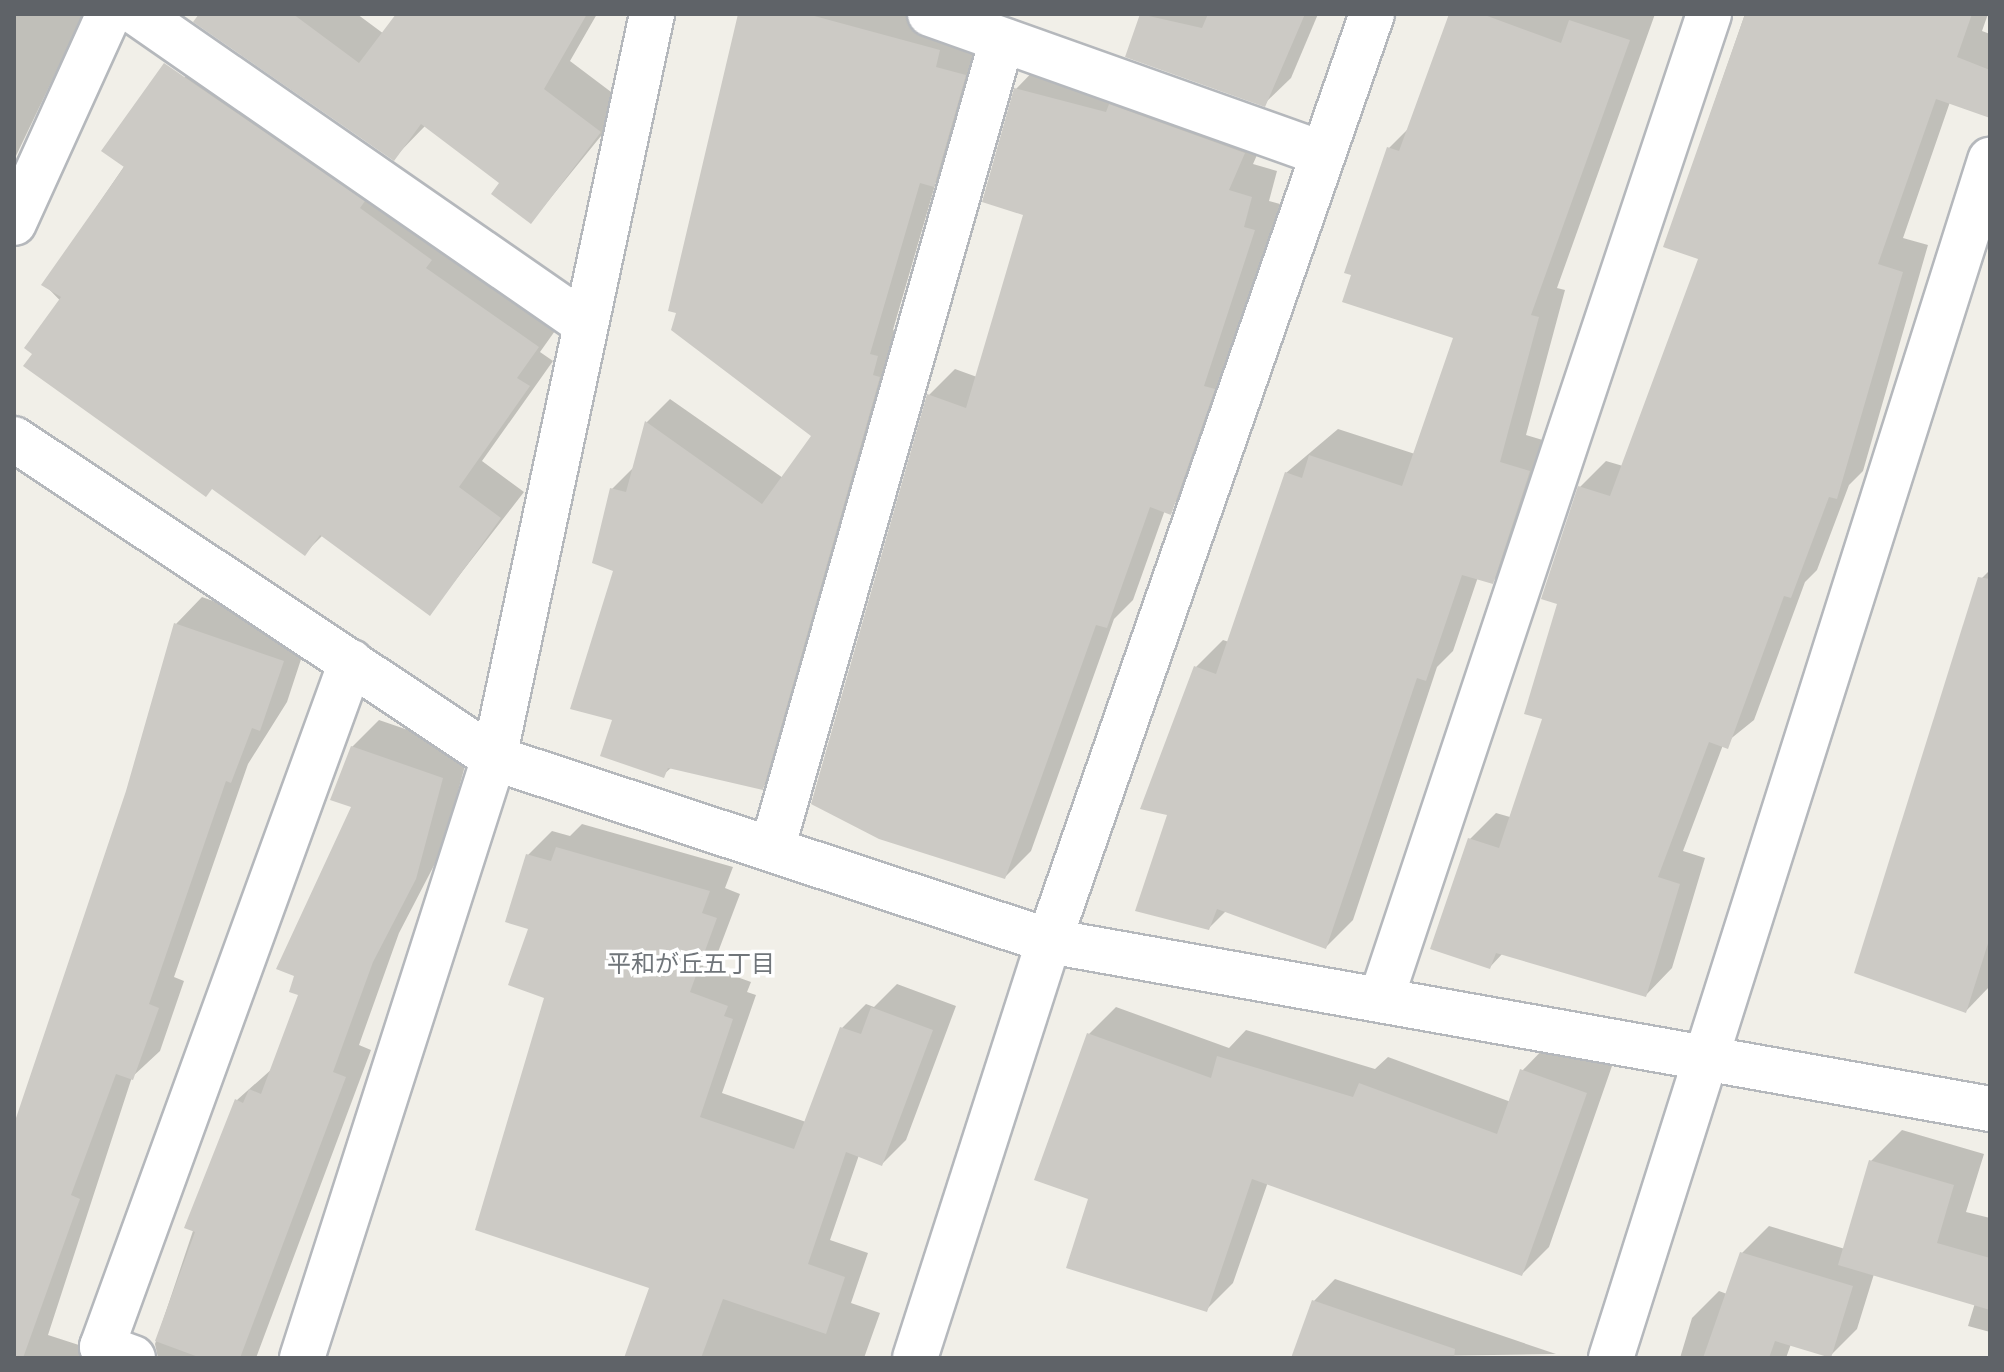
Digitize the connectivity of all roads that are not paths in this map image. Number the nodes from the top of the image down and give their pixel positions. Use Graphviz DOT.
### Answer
graph roads {
  1 [pos="109,14"];
  2 [pos="138,14"];
  3 [pos="652,14"];
  4 [pos="930,14"];
  5 [pos="1372,14"];
  6 [pos="1709,14"];
  7 [pos="1002,40"];
  8 [pos="1323,154"];
  9 [pos="1990,160"];
  10 [pos="14,223"];
  11 [pos="581,321"];
  12 [pos="14,439"];
  13 [pos="351,662"];
  14 [pos="494,758"];
  15 [pos="772,849"];
  16 [pos="1049,941"];
  17 [pos="1381,999"];
  18 [pos="1711,1056"];
  19 [pos="1990,1109"];
  20 [pos="133,1358"];
  21 [pos="302,1358"];
  22 [pos="915,1358"];
  23 [pos="1611,1358"];
  1 -- 10 [label="street"];
  2 -- 11 [label="street"];
  3 -- 11 [label="street"];
  4 -- 7 [label="street"];
  5 -- 8 [label="street"];
  6 -- 17 [label="street"];
  7 -- 8 [label="street"];
  7 -- 15 [label="street"];
  8 -- 16 [label="street"];
  9 -- 18 [label="street"];
  11 -- 14 [label="street"];
  12 -- 13 [label="street"];
  13 -- 14 [label="street"];
  13 -- 20 [label="street"];
  14 -- 15 [label="street"];
  14 -- 21 [label="street"];
  15 -- 16 [label="street"];
  16 -- 17 [label="street"];
  16 -- 22 [label="street"];
  17 -- 18 [label="street"];
  18 -- 19 [label="street"];
  18 -- 23 [label="street"];
}
